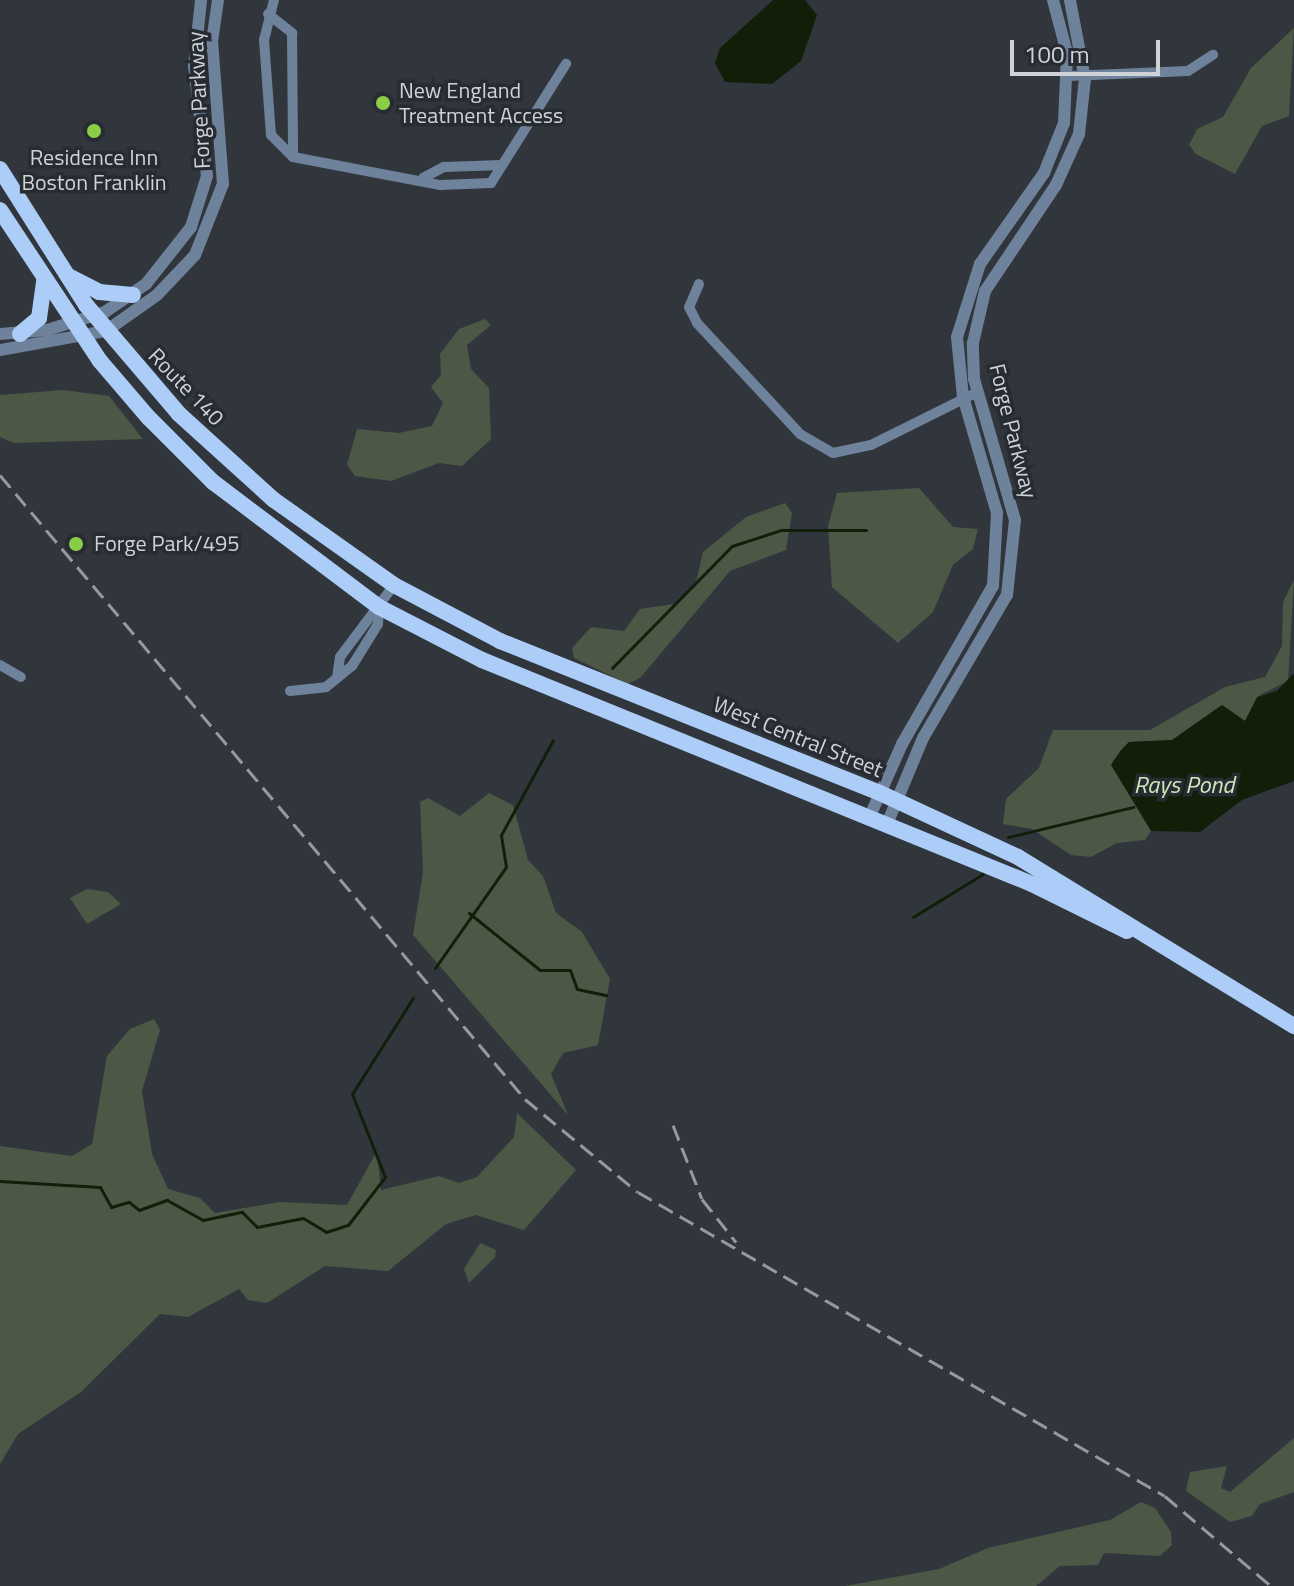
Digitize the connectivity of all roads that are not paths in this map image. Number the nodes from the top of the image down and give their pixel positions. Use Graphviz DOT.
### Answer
graph roads {
  1 [pos="202,0"];
  2 [pos="274,0"];
  3 [pos="1053,0"];
  4 [pos="1070,0"];
  5 [pos="217,2"];
  6 [pos="268,14"];
  7 [pos="1213,55"];
  8 [pos="566,64"];
  9 [pos="1068,76"];
  10 [pos="1085,76"];
  11 [pos="293,157"];
  12 [pos="502,165"];
  13 [pos="0,169"];
  14 [pos="423,178"];
  15 [pos="0,210"];
  16 [pos="60,270"];
  17 [pos="44,281"];
  18 [pos="699,284"];
  19 [pos="133,295"];
  20 [pos="95,317"];
  21 [pos="75,324"];
  22 [pos="106,331"];
  23 [pos="0,334"];
  24 [pos="20,334"];
  25 [pos="84,339"];
  26 [pos="0,350"];
  27 [pos="978,392"];
  28 [pos="963,397"];
  29 [pos="394,585"];
  30 [pos="379,607"];
  31 [pos="0,665"];
  32 [pos="21,677"];
  33 [pos="290,691"];
  34 [pos="880,793"];
  35 [pos="897,801"];
  36 [pos="870,816"];
  37 [pos="887,824"];
  38 [pos="1196,966"];
  39 [pos="1294,1026"];
  1 -- 5 [label="street"];
  1 -- 19 [label="street, Forge Parkway"];
  2 -- 6 [label="street"];
  3 -- 9 [label="street, Forge Parkway"];
  4 -- 10 [label="street, Forge Parkway"];
  5 -- 22 [label="street, Forge Parkway"];
  6 -- 11 [label="street"];
  6 -- 11 [label="street"];
  7 -- 10 [label="street"];
  8 -- 12 [label="street"];
  9 -- 10 [label="street"];
  9 -- 28 [label="street, Forge Parkway"];
  10 -- 27 [label="street, Forge Parkway"];
  11 -- 14 [label="street"];
  12 -- 14 [label="street"];
  12 -- 14 [label="street"];
  13 -- 16 [label="main road, Route 140"];
  15 -- 17 [label="main road"];
  16 -- 19 [label="main road"];
  16 -- 20 [label="main road, Route 140"];
  17 -- 21 [label="main road"];
  17 -- 24 [label="main road"];
  18 -- 28 [label="street"];
  19 -- 20 [label="street, Forge Parkway"];
  20 -- 21 [label="street, Forge Parkway"];
  20 -- 22 [label="main road, Route 140"];
  21 -- 24 [label="street, Forge Parkway"];
  21 -- 25 [label="main road"];
  22 -- 25 [label="street, Forge Parkway"];
  22 -- 29 [label="main road, Route 140"];
  23 -- 24 [label="street, Forge Parkway"];
  25 -- 26 [label="street, Forge Parkway"];
  25 -- 30 [label="main road"];
  27 -- 28 [label="street"];
  27 -- 35 [label="street, Forge Parkway"];
  28 -- 34 [label="street, Forge Parkway"];
  29 -- 30 [label="street"];
  29 -- 34 [label="main road, West Central Street"];
  30 -- 33 [label="street"];
  30 -- 36 [label="main road, West Central Street"];
  31 -- 32 [label="street"];
  34 -- 35 [label="main road, West Central Street"];
  34 -- 36 [label="street, Forge Parkway"];
  35 -- 37 [label="street, Forge Parkway"];
  35 -- 38 [label="main road, West Central Street"];
  36 -- 37 [label="main road, West Central Street"];
  37 -- 38 [label="main road, West Central Street"];
  38 -- 39 [label="main road, West Central Street"];
}
